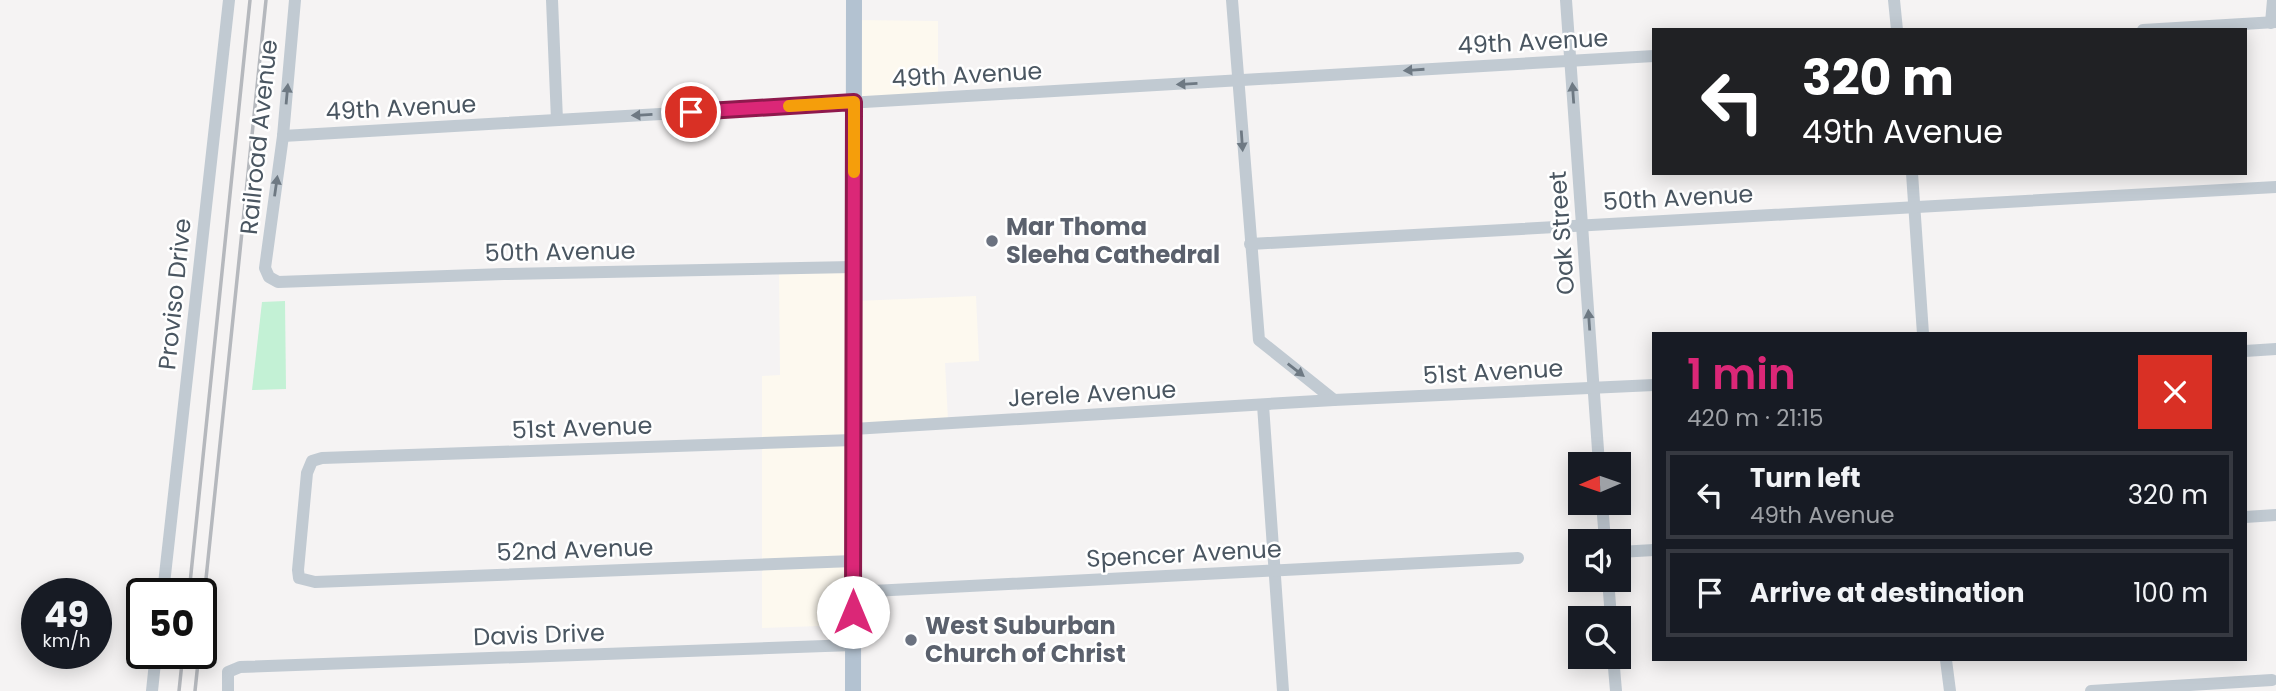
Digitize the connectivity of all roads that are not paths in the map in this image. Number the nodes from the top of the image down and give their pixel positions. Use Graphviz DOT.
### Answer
graph roads {
  1 [pos="229,0"];
  2 [pos="295,0"];
  3 [pos="552,0"];
  4 [pos="854,0"];
  5 [pos="1232,0"];
  6 [pos="1566,0"];
  7 [pos="1894,0"];
  8 [pos="2273,0"];
  9 [pos="2274,22"];
  10 [pos="1897,28"];
  11 [pos="2176,28"];
  12 [pos="1652,56"];
  13 [pos="1570,60"];
  14 [pos="1238,81"];
  15 [pos="854,102"];
  16 [pos="557,120"];
  17 [pos="283,136"];
  18 [pos="1912,175"];
  19 [pos="2276,187"];
  20 [pos="1914,207"];
  21 [pos="1582,224"];
  22 [pos="1250,244"];
  23 [pos="853,267"];
  24 [pos="269,277"];
  25 [pos="1923,332"];
  26 [pos="2276,349"];
  27 [pos="2247,351"];
  28 [pos="1652,385"];
  29 [pos="1594,388"];
  30 [pos="1334,400"];
  31 [pos="1263,405"];
  32 [pos="853,435"];
  33 [pos="1599,452"];
  34 [pos="2276,515"];
  35 [pos="2247,517"];
  36 [pos="1652,550"];
  37 [pos="1631,551"];
  38 [pos="1518,558"];
  39 [pos="853,561"];
  40 [pos="1273,570"];
  41 [pos="165,578"];
  42 [pos="299,578"];
  43 [pos="853,592"];
  44 [pos="853,645"];
  45 [pos="1946,661"];
  46 [pos="154,669"];
  47 [pos="1614,669"];
  48 [pos="2272,680"];
  49 [pos="152,691"];
  50 [pos="228,691"];
  51 [pos="853,691"];
  52 [pos="1283,691"];
  53 [pos="1616,691"];
  54 [pos="1950,691"];
  55 [pos="2091,691"];
  1 -- 41 [label="street, Proviso Drive"];
  17 -- 2 [label="street, Railroad Avenue, one-way"];
  3 -- 16 [label="street"];
  4 -- 15 [label="main road"];
  5 -- 14 [label="street"];
  6 -- 13 [label="street, Oak Street"];
  7 -- 10 [label="street"];
  8 -- 9 [label="street"];
  9 -- 11 [label="street"];
  12 -- 13 [label="street, 49th Avenue"];
  13 -- 14 [label="street, 49th Avenue, one-way"];
  21 -- 13 [label="street, Oak Street, one-way"];
  14 -- 15 [label="street, 49th Avenue, one-way"];
  14 -- 22 [label="street, one-way"];
  15 -- 16 [label="street, 49th Avenue, one-way"];
  15 -- 23 [label="main road"];
  16 -- 17 [label="street, 49th Avenue"];
  24 -- 17 [label="street, Railroad Avenue, one-way"];
  18 -- 20 [label="street"];
  19 -- 20 [label="street, 50th Avenue"];
  20 -- 21 [label="street, 50th Avenue"];
  20 -- 25 [label="street"];
  21 -- 22 [label="street, 50th Avenue"];
  29 -- 21 [label="street, Oak Street, one-way"];
  22 -- 30 [label="street, one-way"];
  23 -- 24 [label="street, 50th Avenue"];
  23 -- 32 [label="main road"];
  26 -- 27 [label="street"];
  28 -- 29 [label="street, 51st Avenue"];
  29 -- 30 [label="street, 51st Avenue"];
  29 -- 33 [label="street, Oak Street"];
  30 -- 31 [label="street, Jerele Avenue"];
  31 -- 32 [label="street, Jerele Avenue"];
  31 -- 40 [label="street"];
  32 -- 39 [label="main road"];
  32 -- 42 [label="street, 51st Avenue"];
  34 -- 35 [label="street"];
  36 -- 37 [label="street"];
  38 -- 40 [label="street, Spencer Avenue"];
  39 -- 42 [label="street, 52nd Avenue"];
  39 -- 43 [label="main road"];
  40 -- 43 [label="street, Spencer Avenue"];
  40 -- 52 [label="street"];
  43 -- 44 [label="main road"];
  44 -- 50 [label="street, Davis Drive"];
  44 -- 51 [label="main road"];
  45 -- 54 [label="street"];
  46 -- 49 [label="street"];
  47 -- 53 [label="street"];
  48 -- 55 [label="street"];
}
